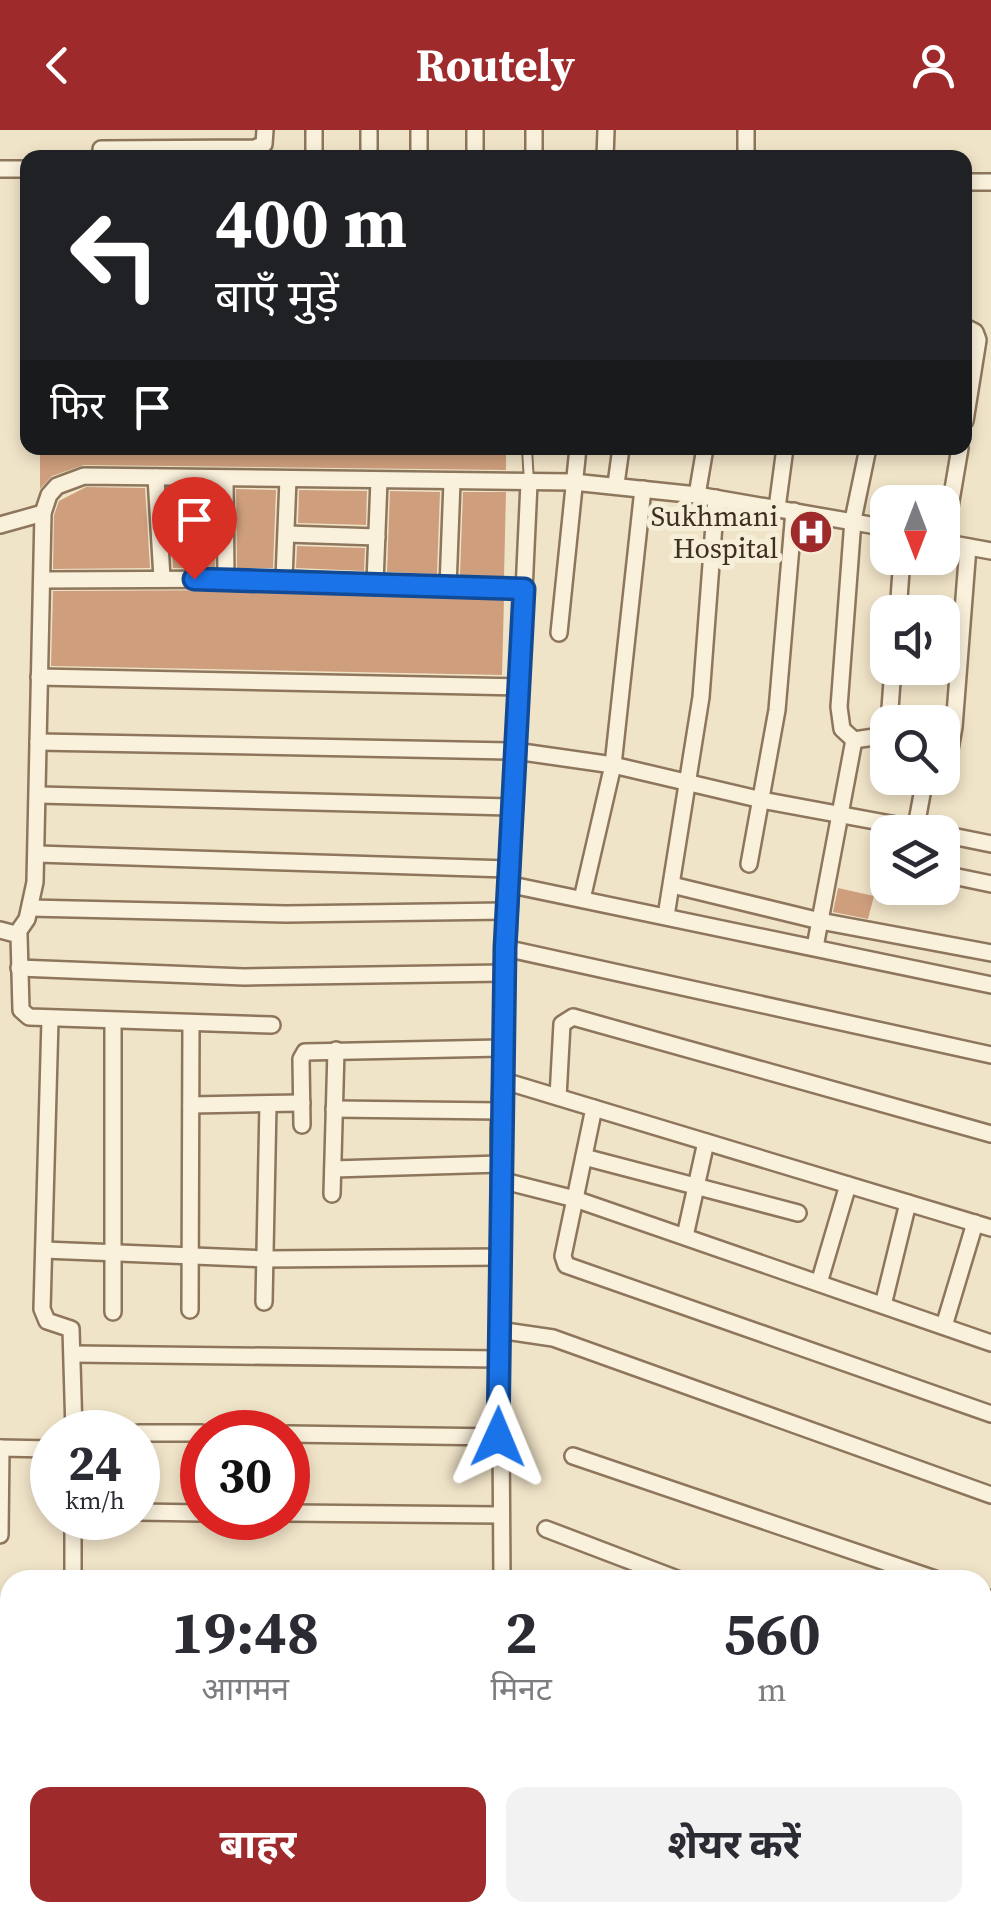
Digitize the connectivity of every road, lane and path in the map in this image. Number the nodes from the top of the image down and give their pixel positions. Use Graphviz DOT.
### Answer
graph roads {
  1 [pos="155,130"];
  2 [pos="210,130"];
  3 [pos="265,130"];
  4 [pos="369,130"];
  5 [pos="154,148"];
  6 [pos="210,148"];
  7 [pos="133,150"];
  8 [pos="369,150"];
  9 [pos="972,330"];
  10 [pos="972,377"];
  11 [pos="527,455"];
  12 [pos="577,455"];
  13 [pos="620,455"];
  14 [pos="704,455"];
  15 [pos="785,455"];
  16 [pos="867,455"];
  17 [pos="959,455"];
  18 [pos="156,477"];
  19 [pos="288,479"];
  20 [pos="225,480"];
  21 [pos="379,480"];
  22 [pos="452,482"];
  23 [pos="529,482"];
  24 [pos="573,482"];
  25 [pos="616,484"];
  26 [pos="953,485"];
  27 [pos="643,489"];
  28 [pos="697,494"];
  29 [pos="716,498"];
  30 [pos="785,509"];
  31 [pos="43,514"];
  32 [pos="854,520"];
  33 [pos="870,524"];
  34 [pos="0,525"];
  35 [pos="287,534"];
  36 [pos="377,536"];
  37 [pos="960,545"];
  38 [pos="968,547"];
  39 [pos="991,550"];
  40 [pos="162,578"];
  41 [pos="226,579"];
  42 [pos="284,579"];
  43 [pos="43,580"];
  44 [pos="375,583"];
  45 [pos="448,587"];
  46 [pos="524,589"];
  47 [pos="559,632"];
  48 [pos="38,677"];
  49 [pos="519,687"];
  50 [pos="956,705"];
  51 [pos="870,738"];
  52 [pos="854,740"];
  53 [pos="38,742"];
  54 [pos="515,751"];
  55 [pos="612,766"];
  56 [pos="689,782"];
  57 [pos="39,796"];
  58 [pos="762,800"];
  59 [pos="512,808"];
  60 [pos="839,814"];
  61 [pos="870,821"];
  62 [pos="960,838"];
  63 [pos="991,844"];
  64 [pos="37,854"];
  65 [pos="749,864"];
  66 [pos="508,877"];
  67 [pos="960,878"];
  68 [pos="672,884"];
  69 [pos="991,884"];
  70 [pos="582,899"];
  71 [pos="30,908"];
  72 [pos="506,911"];
  73 [pos="666,916"];
  74 [pos="820,921"];
  75 [pos="0,930"];
  76 [pos="18,932"];
  77 [pos="815,947"];
  78 [pos="505,948"];
  79 [pos="991,953"];
  80 [pos="19,968"];
  81 [pos="504,973"];
  82 [pos="991,985"];
  83 [pos="50,1020"];
  84 [pos="113,1022"];
  85 [pos="191,1023"];
  86 [pos="272,1025"];
  87 [pos="502,1048"];
  88 [pos="336,1050"];
  89 [pos="991,1055"];
  90 [pos="501,1080"];
  91 [pos="558,1098"];
  92 [pos="302,1103"];
  93 [pos="191,1104"];
  94 [pos="268,1104"];
  95 [pos="334,1108"];
  96 [pos="594,1108"];
  97 [pos="500,1111"];
  98 [pos="302,1125"];
  99 [pos="991,1134"];
  100 [pos="706,1142"];
  101 [pos="584,1157"];
  102 [pos="333,1169"];
  103 [pos="500,1172"];
  104 [pos="848,1185"];
  105 [pos="697,1187"];
  106 [pos="332,1194"];
  107 [pos="575,1199"];
  108 [pos="908,1203"];
  109 [pos="798,1213"];
  110 [pos="983,1225"];
  111 [pos="685,1236"];
  112 [pos="44,1250"];
  113 [pos="113,1252"];
  114 [pos="190,1254"];
  115 [pos="500,1257"];
  116 [pos="266,1259"];
  117 [pos="820,1283"];
  118 [pos="264,1302"];
  119 [pos="883,1305"];
  120 [pos="190,1310"];
  121 [pos="113,1312"];
  122 [pos="944,1326"];
  123 [pos="500,1330"];
  124 [pos="991,1343"];
  125 [pos="74,1354"];
  126 [pos="499,1359"];
  127 [pos="74,1410"];
  128 [pos="991,1414"];
  129 [pos="310,1434"];
  130 [pos="498,1437"];
  131 [pos="0,1448"];
  132 [pos="30,1448"];
  133 [pos="573,1456"];
  134 [pos="991,1495"];
  135 [pos="310,1513"];
  136 [pos="500,1515"];
  137 [pos="546,1529"];
  138 [pos="0,1535"];
  139 [pos="74,1540"];
  140 [pos="74,1570"];
  141 [pos="502,1570"];
  142 [pos="654,1570"];
  143 [pos="909,1570"];
  1 -- 5 [label="street"];
  2 -- 6 [label="street"];
  3 -- 6 [label="street"];
  4 -- 8 [label="street"];
  5 -- 6 [label="street"];
  5 -- 7 [label="street"];
  9 -- 10 [label="street"];
  11 -- 23 [label="lane"];
  12 -- 24 [label="street"];
  13 -- 25 [label="street"];
  14 -- 28 [label="street"];
  15 -- 30 [label="street"];
  16 -- 32 [label="street"];
  17 -- 26 [label="street"];
  18 -- 20 [label="street"];
  18 -- 31 [label="street"];
  18 -- 40 [label="street"];
  19 -- 20 [label="street"];
  19 -- 21 [label="street"];
  19 -- 35 [label="street"];
  20 -- 41 [label="street"];
  21 -- 22 [label="street"];
  21 -- 36 [label="street"];
  22 -- 23 [label="street"];
  22 -- 45 [label="street"];
  23 -- 24 [label="street"];
  23 -- 46 [label="street"];
  24 -- 25 [label="street"];
  24 -- 47 [label="street"];
  25 -- 27 [label="street"];
  27 -- 28 [label="street"];
  27 -- 55 [label="street"];
  28 -- 29 [label="street"];
  29 -- 30 [label="street"];
  29 -- 56 [label="street"];
  30 -- 32 [label="street"];
  30 -- 58 [label="street"];
  31 -- 34 [label="street"];
  31 -- 43 [label="street"];
  32 -- 33 [label="street"];
  32 -- 52 [label="street"];
  35 -- 36 [label="street"];
  35 -- 42 [label="street"];
  36 -- 44 [label="street"];
  37 -- 38 [label="street"];
  38 -- 39 [label="street"];
  38 -- 50 [label="street"];
  40 -- 41 [label="street"];
  40 -- 43 [label="street"];
  41 -- 42 [label="street"];
  42 -- 44 [label="street"];
  43 -- 48 [label="street"];
  44 -- 45 [label="street"];
  45 -- 46 [label="street"];
  46 -- 49 [label="street"];
  48 -- 49 [label="street"];
  48 -- 53 [label="street"];
  49 -- 54 [label="street"];
  51 -- 52 [label="street"];
  52 -- 60 [label="street"];
  53 -- 54 [label="street"];
  53 -- 57 [label="street"];
  54 -- 55 [label="street"];
  54 -- 59 [label="street"];
  55 -- 56 [label="street"];
  55 -- 70 [label="street"];
  56 -- 58 [label="street"];
  56 -- 68 [label="street"];
  57 -- 59 [label="street"];
  57 -- 64 [label="street"];
  58 -- 60 [label="street"];
  58 -- 65 [label="street"];
  59 -- 66 [label="street"];
  60 -- 61 [label="street"];
  60 -- 74 [label="street"];
  62 -- 63 [label="street"];
  64 -- 66 [label="street"];
  64 -- 71 [label="street"];
  66 -- 70 [label="street"];
  66 -- 72 [label="street"];
  67 -- 69 [label="street"];
  68 -- 73 [label="street"];
  68 -- 74 [label="street"];
  70 -- 73 [label="street"];
  71 -- 72 [label="street"];
  71 -- 76 [label="street"];
  72 -- 78 [label="street"];
  73 -- 77 [label="street"];
  74 -- 77 [label="street"];
  74 -- 79 [label="street"];
  75 -- 76 [label="street"];
  76 -- 80 [label="street"];
  77 -- 82 [label="street"];
  78 -- 81 [label="street"];
  78 -- 89 [label="street"];
  80 -- 81 [label="street"];
  80 -- 83 [label="street"];
  81 -- 87 [label="street"];
  83 -- 84 [label="street"];
  83 -- 112 [label="street"];
  84 -- 85 [label="street"];
  84 -- 113 [label="street"];
  85 -- 86 [label="street"];
  85 -- 93 [label="street"];
  87 -- 88 [label="street"];
  87 -- 90 [label="street"];
  88 -- 92 [label="street"];
  88 -- 95 [label="street"];
  90 -- 91 [label="street"];
  90 -- 97 [label="street"];
  91 -- 96 [label="street"];
  91 -- 99 [label="street"];
  92 -- 94 [label="street"];
  92 -- 98 [label="street"];
  93 -- 94 [label="street"];
  93 -- 114 [label="street"];
  94 -- 116 [label="street"];
  95 -- 97 [label="street"];
  95 -- 102 [label="street"];
  96 -- 100 [label="street"];
  96 -- 101 [label="street"];
  97 -- 103 [label="street"];
  100 -- 104 [label="street"];
  100 -- 105 [label="street"];
  101 -- 105 [label="street"];
  101 -- 107 [label="street"];
  102 -- 103 [label="street"];
  102 -- 106 [label="street"];
  103 -- 107 [label="street"];
  103 -- 115 [label="street"];
  104 -- 108 [label="street"];
  104 -- 117 [label="street"];
  105 -- 109 [label="street"];
  105 -- 111 [label="street"];
  107 -- 111 [label="street"];
  107 -- 128 [label="street"];
  108 -- 110 [label="street"];
  108 -- 119 [label="street"];
  110 -- 122 [label="street"];
  111 -- 117 [label="street"];
  112 -- 113 [label="street"];
  112 -- 125 [label="street"];
  113 -- 114 [label="street"];
  113 -- 121 [label="street"];
  114 -- 116 [label="street"];
  114 -- 120 [label="street"];
  115 -- 116 [label="street"];
  115 -- 123 [label="street"];
  116 -- 118 [label="street"];
  117 -- 119 [label="street"];
  119 -- 122 [label="street"];
  122 -- 124 [label="street"];
  123 -- 126 [label="street"];
  123 -- 134 [label="street"];
  125 -- 126 [label="street"];
  125 -- 127 [label="street"];
  126 -- 130 [label="street"];
  129 -- 130 [label="street"];
  130 -- 136 [label="street"];
  131 -- 132 [label="street"];
  131 -- 138 [label="street"];
  133 -- 143 [label="street"];
  135 -- 136 [label="street"];
  136 -- 141 [label="street"];
  137 -- 142 [label="street"];
  139 -- 140 [label="street"];
}
